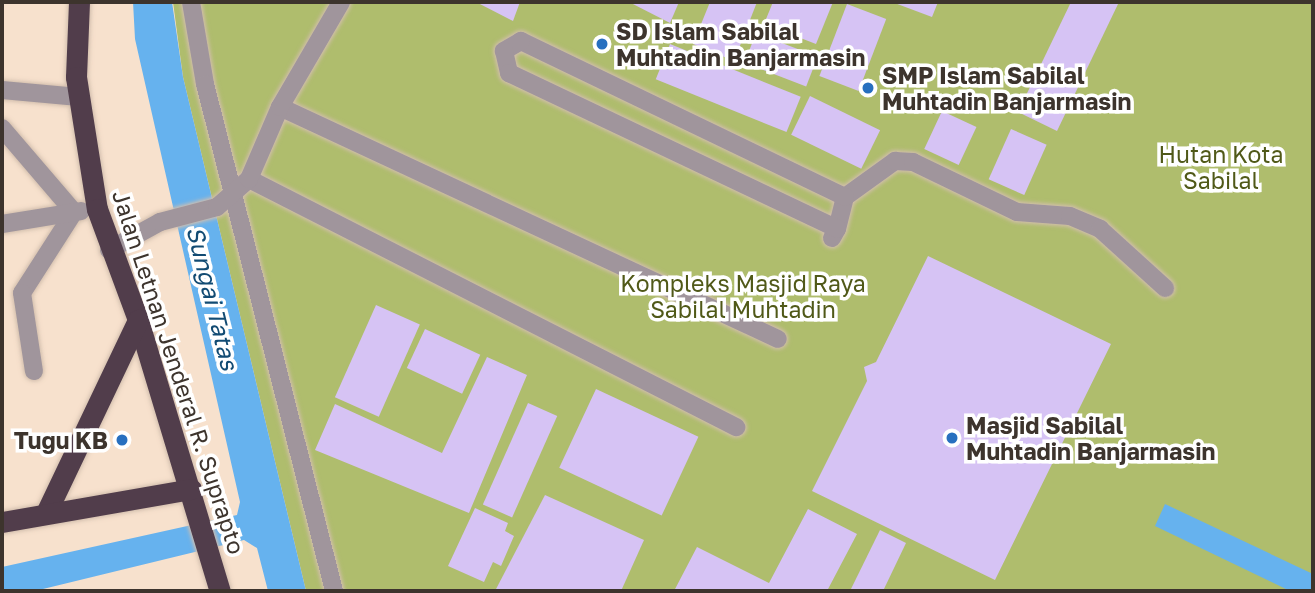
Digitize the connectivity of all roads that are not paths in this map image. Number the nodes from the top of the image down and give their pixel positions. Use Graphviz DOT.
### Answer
graph roads {
  1 [pos="79,2"];
  2 [pos="191,2"];
  3 [pos="341,2"];
  4 [pos="2,90"];
  5 [pos="79,97"];
  6 [pos="281,107"];
  7 [pos="2,128"];
  8 [pos="249,179"];
  9 [pos="231,193"];
  10 [pos="845,197"];
  11 [pos="97,209"];
  12 [pos="74,212"];
  13 [pos="2,224"];
  14 [pos="109,250"];
  15 [pos="1165,288"];
  16 [pos="138,320"];
  17 [pos="778,339"];
  18 [pos="34,370"];
  19 [pos="736,427"];
  20 [pos="191,489"];
  21 [pos="46,513"];
  22 [pos="2,522"];
  23 [pos="220,591"];
  24 [pos="334,591"];
  1 -- 5 [label="highway, Jalan Letnan Jenderal R. Suprapto"];
  2 -- 9 [label="lane"];
  3 -- 6 [label="lane"];
  4 -- 5 [label="lane"];
  5 -- 11 [label="highway, Jalan Letnan Jenderal R. Suprapto"];
  6 -- 8 [label="lane"];
  6 -- 17 [label="lane"];
  7 -- 12 [label="lane"];
  8 -- 9 [label="lane"];
  8 -- 19 [label="lane"];
  9 -- 14 [label="lane"];
  9 -- 24 [label="lane"];
  10 -- 10 [label="lane"];
  10 -- 15 [label="lane"];
  11 -- 12 [label="lane"];
  11 -- 14 [label="highway, Jalan Letnan Jenderal R. Suprapto"];
  12 -- 13 [label="lane"];
  12 -- 18 [label="lane"];
  14 -- 16 [label="highway, Jalan Letnan Jenderal R. Suprapto"];
  16 -- 20 [label="highway, Jalan Letnan Jenderal R. Suprapto"];
  16 -- 21 [label="highway"];
  20 -- 21 [label="highway"];
  20 -- 23 [label="highway, Jalan Letnan Jenderal R. Suprapto"];
  21 -- 22 [label="highway"];
}
